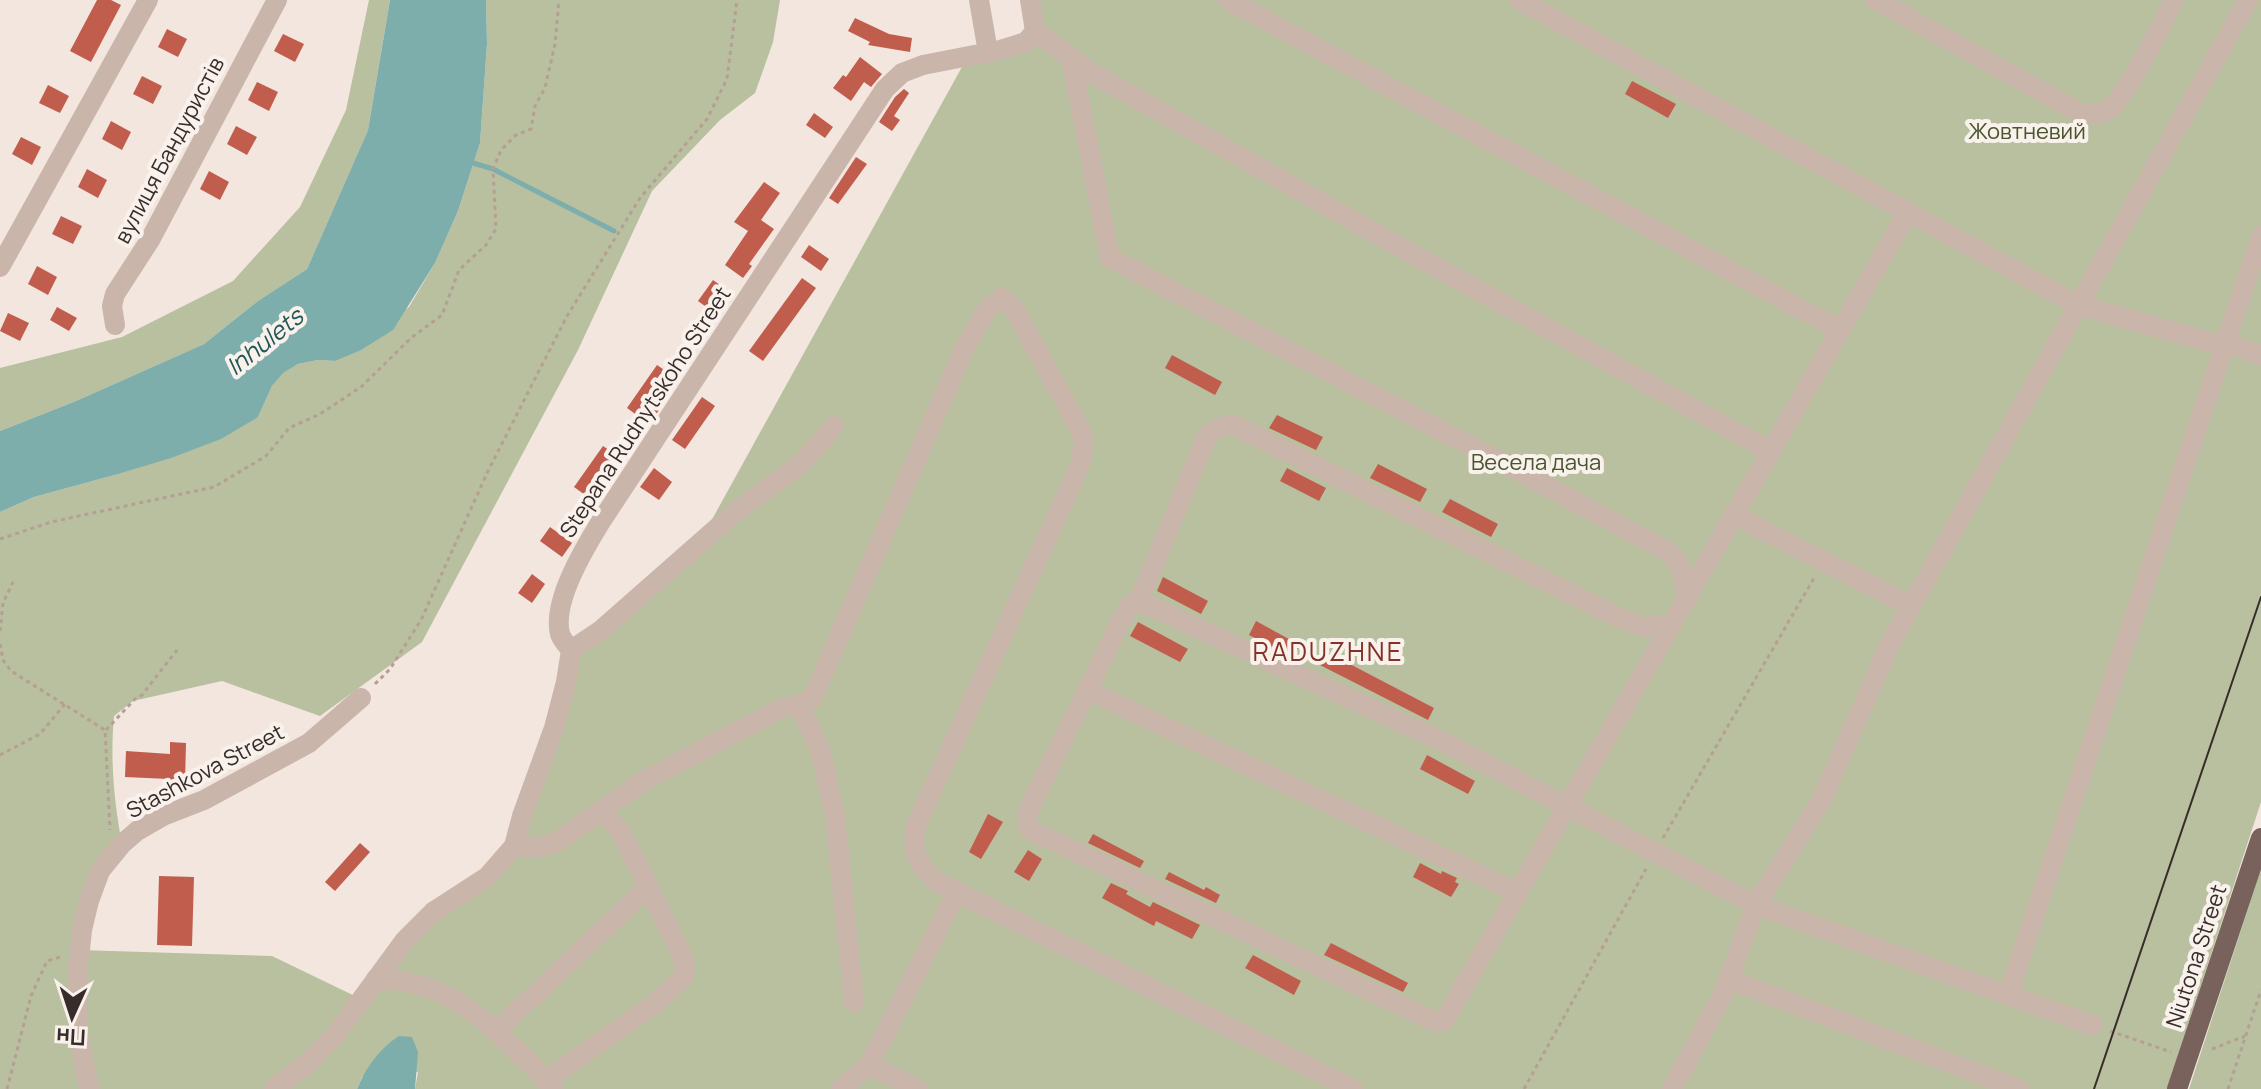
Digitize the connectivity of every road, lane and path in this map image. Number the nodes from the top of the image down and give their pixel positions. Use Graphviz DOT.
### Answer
graph roads {
  1 [pos="148,0"];
  2 [pos="277,0"];
  3 [pos="559,0"];
  4 [pos="736,0"];
  5 [pos="979,0"];
  6 [pos="1030,0"];
  7 [pos="1228,0"];
  8 [pos="1519,0"];
  9 [pos="1876,0"];
  10 [pos="2174,0"];
  11 [pos="2247,1"];
  12 [pos="1035,31"];
  13 [pos="988,52"];
  14 [pos="1071,57"];
  15 [pos="1908,212"];
  16 [pos="2261,236"];
  17 [pos="0,267"];
  18 [pos="2078,305"];
  19 [pos="115,325"];
  20 [pos="1840,330"];
  21 [pos="2225,343"];
  22 [pos="2261,355"];
  23 [pos="834,426"];
  24 [pos="1770,451"];
  25 [pos="1734,513"];
  26 [pos="0,539"];
  27 [pos="1824,561"];
  28 [pos="13,582"];
  29 [pos="1687,596"];
  30 [pos="1139,601"];
  31 [pos="1911,606"];
  32 [pos="1670,625"];
  33 [pos="0,631"];
  34 [pos="0,644"];
  35 [pos="177,650"];
  36 [pos="571,650"];
  37 [pos="1089,691"];
  38 [pos="361,698"];
  39 [pos="65,704"];
  40 [pos="799,705"];
  41 [pos="105,730"];
  42 [pos="0,755"];
  43 [pos="1566,806"];
  44 [pos="601,810"];
  45 [pos="110,832"];
  46 [pos="2261,838"];
  47 [pos="514,846"];
  48 [pos="1655,852"];
  49 [pos="645,879"];
  50 [pos="957,892"];
  51 [pos="1517,892"];
  52 [pos="1756,905"];
  53 [pos="79,950"];
  54 [pos="376,979"];
  55 [pos="1728,979"];
  56 [pos="2261,990"];
  57 [pos="2008,995"];
  58 [pos="854,1002"];
  59 [pos="2092,1025"];
  60 [pos="496,1031"];
  61 [pos="2245,1036"];
  62 [pos="2188,1058"];
  63 [pos="869,1065"];
  64 [pos="550,1085"];
  65 [pos="7,1089"];
  66 [pos="89,1089"];
  67 [pos="274,1089"];
  68 [pos="841,1089"];
  69 [pos="918,1089"];
  70 [pos="1353,1089"];
  71 [pos="1524,1089"];
  72 [pos="1672,1089"];
  73 [pos="2019,1089"];
  74 [pos="2177,1089"];
  75 [pos="2228,1089"];
  1 -- 17 [label="street"];
  2 -- 19 [label="street, вулиця Бандуристів"];
  3 -- 26 [label="path"];
  4 -- 38 [label="path"];
  5 -- 13 [label="street"];
  6 -- 12 [label="street"];
  7 -- 20 [label="street"];
  8 -- 15 [label="street"];
  9 -- 10 [label="street"];
  11 -- 18 [label="street"];
  12 -- 13 [label="street, Stepana Rudnytskoho Street"];
  12 -- 14 [label="street"];
  13 -- 36 [label="street, Stepana Rudnytskoho Street"];
  14 -- 24 [label="street"];
  14 -- 29 [label="street"];
  15 -- 18 [label="street"];
  15 -- 20 [label="street"];
  16 -- 21 [label="street"];
  18 -- 21 [label="street"];
  18 -- 31 [label="street"];
  20 -- 24 [label="street"];
  21 -- 22 [label="street"];
  21 -- 57 [label="street"];
  23 -- 36 [label="street"];
  24 -- 25 [label="street"];
  25 -- 27 [label="street"];
  25 -- 29 [label="street"];
  27 -- 31 [label="street"];
  27 -- 48 [label="path"];
  28 -- 33 [label="path"];
  29 -- 32 [label="street"];
  30 -- 32 [label="street"];
  30 -- 37 [label="street"];
  30 -- 43 [label="street"];
  31 -- 52 [label="street"];
  32 -- 43 [label="street"];
  34 -- 39 [label="path"];
  35 -- 41 [label="path"];
  36 -- 47 [label="street, Stepana Rudnytskoho Street"];
  37 -- 51 [label="street"];
  37 -- 51 [label="street"];
  38 -- 53 [label="street, Stashkova Street"];
  39 -- 41 [label="path"];
  39 -- 42 [label="path"];
  40 -- 44 [label="street"];
  40 -- 50 [label="street"];
  40 -- 58 [label="street"];
  41 -- 45 [label="path"];
  43 -- 48 [label="street"];
  43 -- 51 [label="street"];
  44 -- 47 [label="street"];
  44 -- 49 [label="street"];
  46 -- 62 [label="main road, Niutona Street"];
  47 -- 54 [label="street, Stepana Rudnytskoho Street"];
  48 -- 52 [label="street"];
  48 -- 71 [label="path"];
  49 -- 60 [label="street"];
  49 -- 64 [label="street"];
  50 -- 63 [label="street"];
  50 -- 70 [label="street"];
  52 -- 55 [label="street"];
  52 -- 57 [label="street"];
  53 -- 65 [label="path"];
  53 -- 66 [label="street, Stashkova Street"];
  54 -- 60 [label="street"];
  54 -- 67 [label="street, Stepana Rudnytskoho Street"];
  55 -- 72 [label="street"];
  55 -- 73 [label="street"];
  56 -- 61 [label="path"];
  57 -- 59 [label="street"];
  59 -- 62 [label="path"];
  60 -- 64 [label="street"];
  61 -- 62 [label="path"];
  61 -- 75 [label="path"];
  62 -- 74 [label="main road, Niutona Street"];
  63 -- 68 [label="street"];
  63 -- 69 [label="street"];
}
